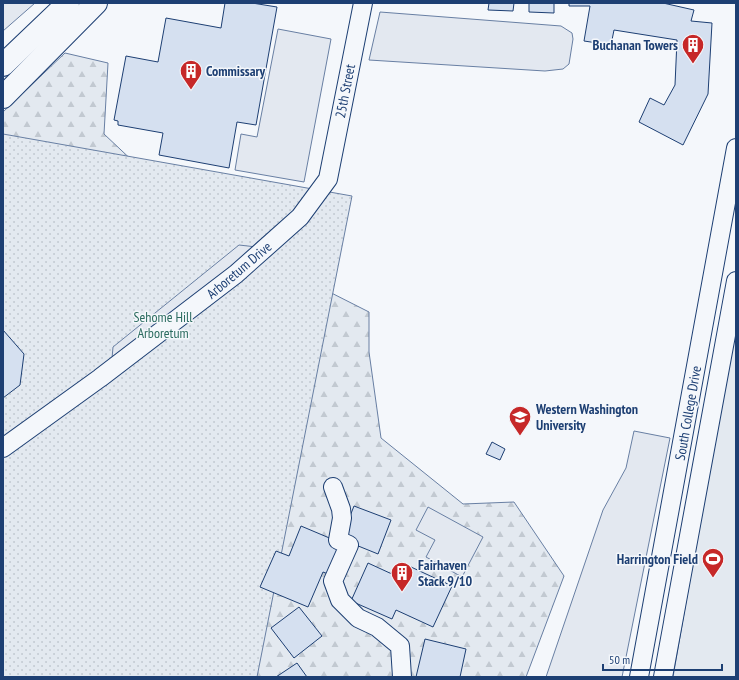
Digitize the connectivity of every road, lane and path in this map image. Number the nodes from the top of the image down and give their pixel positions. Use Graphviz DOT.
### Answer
graph roads {
  1 [pos="68,3"];
  2 [pos="96,3"];
  3 [pos="363,3"];
  4 [pos="3,65"];
  5 [pos="3,97"];
  6 [pos="736,148"];
  7 [pos="328,179"];
  8 [pos="736,281"];
  9 [pos="3,448"];
  10 [pos="333,487"];
  11 [pos="402,677"];
  12 [pos="639,677"];
  13 [pos="663,677"];
  1 -- 4 [label="main road"];
  2 -- 5 [label="main road"];
  3 -- 7 [label="street, 25th Street"];
  6 -- 12 [label="street, South College Drive"];
  7 -- 9 [label="street, Arboretum Drive"];
  8 -- 13 [label="street, South College Drive"];
  10 -- 11 [label="street"];
}
